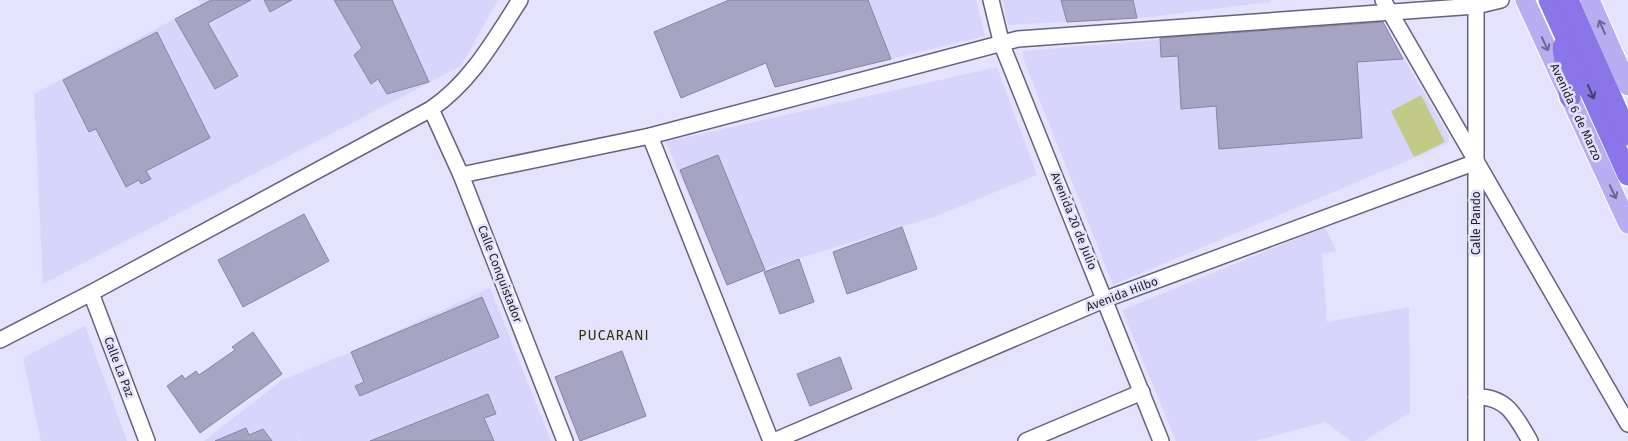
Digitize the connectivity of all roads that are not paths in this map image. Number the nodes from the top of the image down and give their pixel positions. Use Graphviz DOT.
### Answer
graph roads {
  1 [pos="520,0"];
  2 [pos="991,0"];
  3 [pos="1501,0"];
  4 [pos="1525,0"];
  5 [pos="1549,0"];
  6 [pos="1568,0"];
  7 [pos="1590,0"];
  8 [pos="1386,6"];
  9 [pos="1476,6"];
  10 [pos="1559,22"];
  11 [pos="1002,45"];
  12 [pos="1628,86"];
  13 [pos="1570,97"];
  14 [pos="430,109"];
  15 [pos="1628,135"];
  16 [pos="650,136"];
  17 [pos="1476,162"];
  18 [pos="461,174"];
  19 [pos="1628,175"];
  20 [pos="1628,224"];
  21 [pos="91,293"];
  22 [pos="1106,299"];
  23 [pos="0,340"];
  24 [pos="1142,392"];
  25 [pos="1476,397"];
  26 [pos="1628,424"];
  27 [pos="147,441"];
  28 [pos="565,441"];
  29 [pos="773,441"];
  30 [pos="1026,441"];
  31 [pos="1161,441"];
  32 [pos="1476,441"];
  33 [pos="1530,441"];
  1 -- 14 [label="street"];
  2 -- 11 [label="street, Avenida 20 de Julio"];
  3 -- 9 [label="street"];
  4 -- 13 [label="main road, Avenida 6 de Marzo, one-way"];
  5 -- 10 [label="highway, Avenida 6 de Marzo"];
  6 -- 15 [label="highway"];
  12 -- 7 [label="main road, one-way"];
  8 -- 9 [label="street"];
  8 -- 11 [label="street"];
  8 -- 17 [label="street"];
  9 -- 17 [label="street, Calle Pando"];
  10 -- 13 [label="highway"];
  10 -- 19 [label="highway, Avenida 6 de Marzo, one-way"];
  11 -- 16 [label="street"];
  11 -- 22 [label="street, Avenida 20 de Julio"];
  13 -- 20 [label="main road, Avenida 6 de Marzo, one-way"];
  14 -- 18 [label="street, Calle Conquistador"];
  14 -- 21 [label="street"];
  16 -- 18 [label="street"];
  16 -- 29 [label="street"];
  17 -- 22 [label="street, Avenida Hilbo"];
  17 -- 25 [label="street, Calle Pando"];
  17 -- 26 [label="street"];
  18 -- 28 [label="street, Calle Conquistador"];
  21 -- 23 [label="street"];
  21 -- 27 [label="street, Calle La Paz"];
  22 -- 24 [label="street, Avenida 20 de Julio"];
  22 -- 29 [label="street, Avenida Hilbo"];
  24 -- 30 [label="street"];
  24 -- 31 [label="street, Avenida 20 de Julio"];
  25 -- 32 [label="street, Calle Pando"];
  25 -- 33 [label="street"];
}
